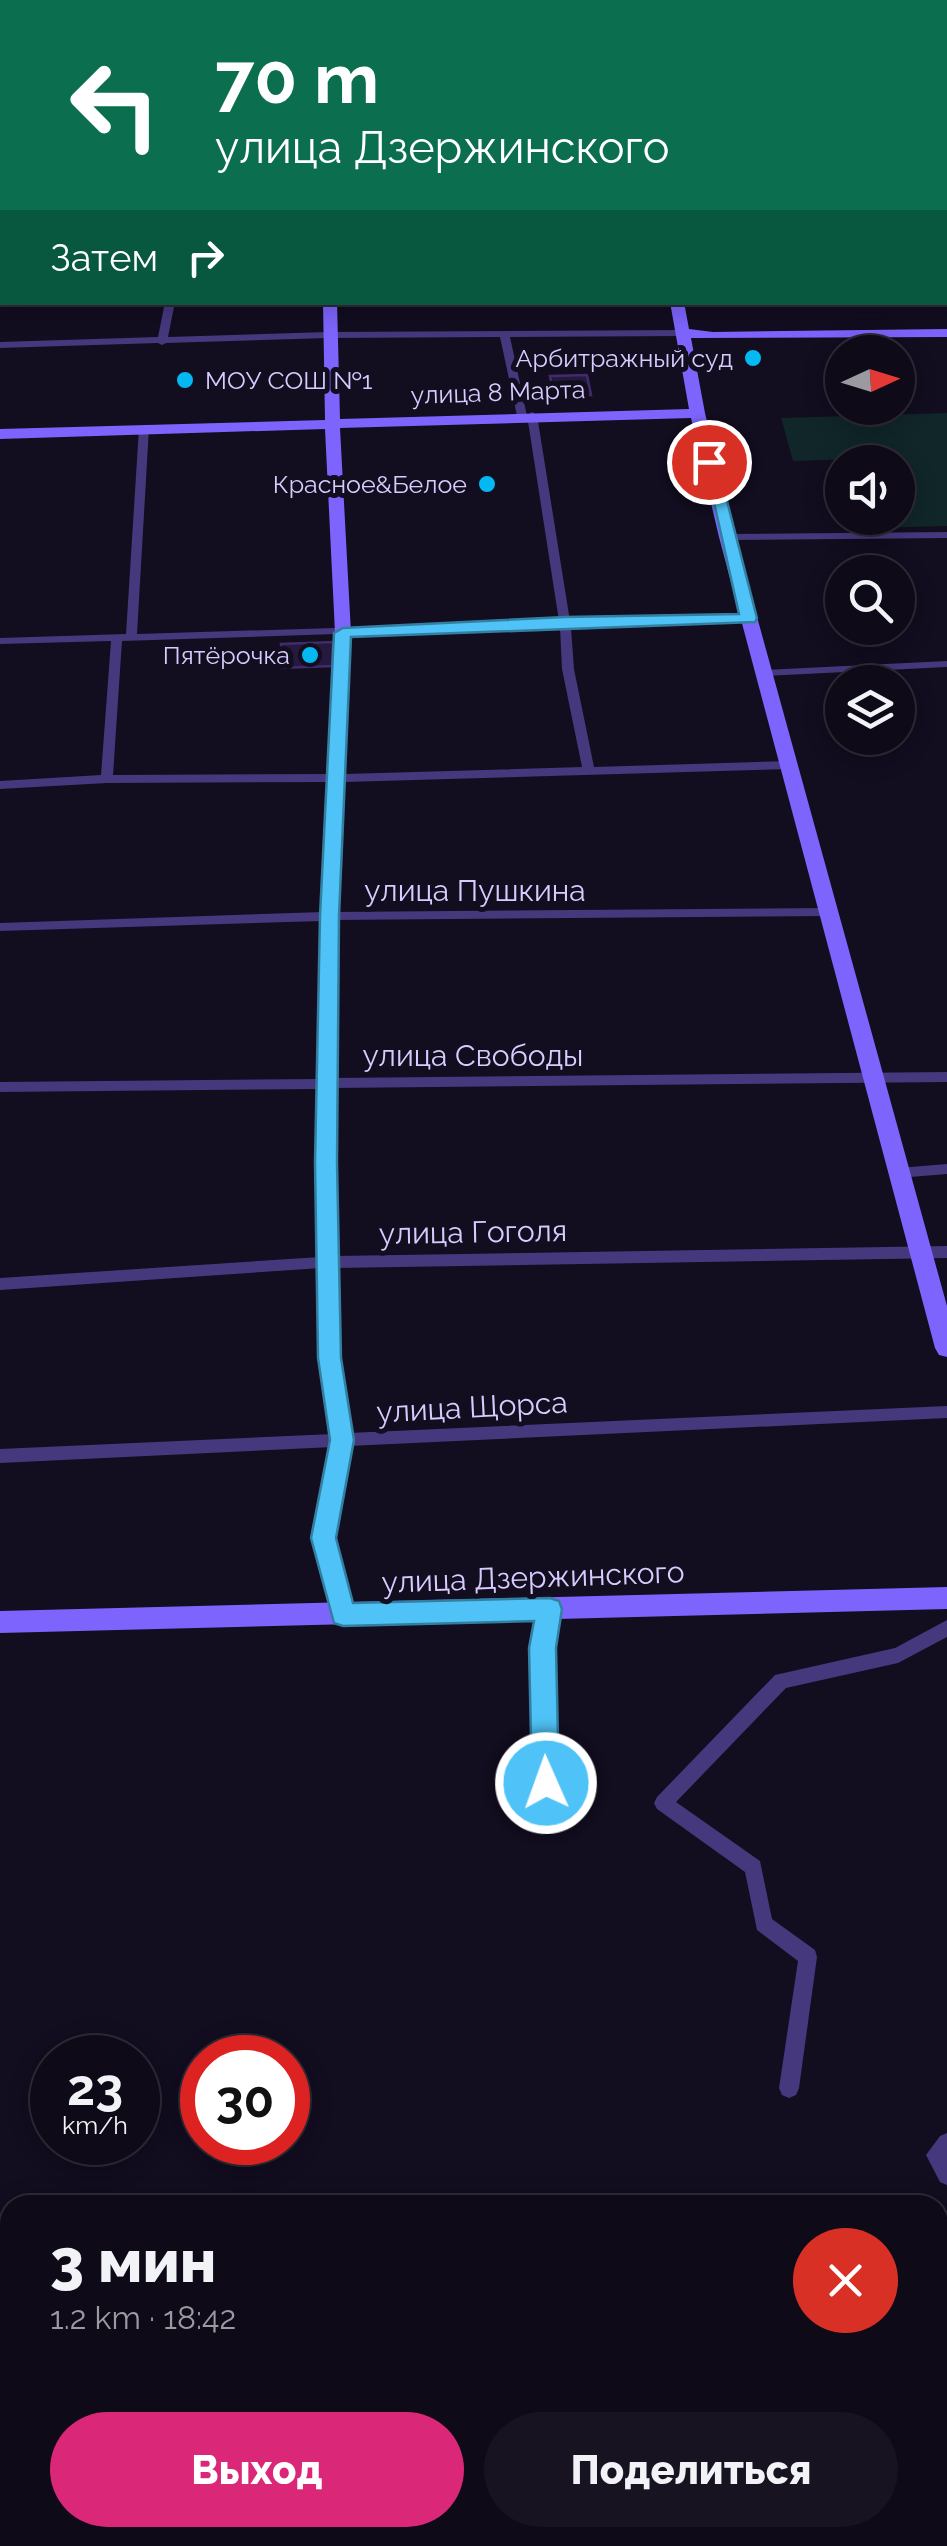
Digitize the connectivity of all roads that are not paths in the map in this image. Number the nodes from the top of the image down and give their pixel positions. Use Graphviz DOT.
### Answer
graph roads {
  1 [pos="169,305"];
  2 [pos="330,305"];
  3 [pos="678,305"];
  4 [pos="684,333"];
  5 [pos="947,333"];
  6 [pos="328,335"];
  7 [pos="506,336"];
  8 [pos="162,342"];
  9 [pos="0,346"];
  10 [pos="697,412"];
  11 [pos="527,416"];
  12 [pos="334,422"];
  13 [pos="144,428"];
  14 [pos="0,434"];
  15 [pos="947,535"];
  16 [pos="726,538"];
  17 [pos="749,618"];
  18 [pos="565,622"];
  19 [pos="343,633"];
  20 [pos="124,638"];
  21 [pos="0,641"];
  22 [pos="947,664"];
  23 [pos="764,673"];
  24 [pos="790,765"];
  25 [pos="589,772"];
  26 [pos="339,778"];
  27 [pos="107,779"];
  28 [pos="0,785"];
  29 [pos="831,912"];
  30 [pos="330,916"];
  31 [pos="0,927"];
  32 [pos="947,1076"];
  33 [pos="873,1080"];
  34 [pos="328,1083"];
  35 [pos="0,1087"];
  36 [pos="947,1169"];
  37 [pos="898,1174"];
  38 [pos="920,1252"];
  39 [pos="947,1252"];
  40 [pos="330,1262"];
  41 [pos="0,1284"];
  42 [pos="947,1348"];
  43 [pos="947,1412"];
  44 [pos="342,1440"];
  45 [pos="0,1456"];
  46 [pos="947,1598"];
  47 [pos="550,1609"];
  48 [pos="343,1615"];
  49 [pos="0,1622"];
  50 [pos="947,1628"];
  51 [pos="546,1783"];
  52 [pos="789,2088"];
  53 [pos="947,2144"];
  54 [pos="947,2175"];
  1 -- 8 [label="street"];
  2 -- 6 [label="street"];
  3 -- 4 [label="street"];
  4 -- 5 [label="street"];
  4 -- 7 [label="street"];
  4 -- 10 [label="street"];
  6 -- 7 [label="street"];
  6 -- 8 [label="street"];
  6 -- 12 [label="street"];
  7 -- 11 [label="street"];
  8 -- 9 [label="street"];
  10 -- 11 [label="street, улица 8 Марта"];
  10 -- 16 [label="street"];
  11 -- 12 [label="street, улица 8 Марта"];
  11 -- 18 [label="street"];
  12 -- 13 [label="street, улица 8 Марта"];
  12 -- 19 [label="street"];
  13 -- 14 [label="street, улица 8 Марта"];
  13 -- 20 [label="street"];
  15 -- 16 [label="street"];
  16 -- 17 [label="street"];
  17 -- 18 [label="street"];
  17 -- 23 [label="street"];
  18 -- 19 [label="street"];
  18 -- 25 [label="street"];
  19 -- 20 [label="street"];
  19 -- 26 [label="street"];
  20 -- 21 [label="street"];
  20 -- 27 [label="street"];
  22 -- 23 [label="street"];
  23 -- 24 [label="street"];
  24 -- 25 [label="street"];
  24 -- 29 [label="street"];
  25 -- 26 [label="street"];
  26 -- 27 [label="street"];
  26 -- 30 [label="street"];
  27 -- 28 [label="street"];
  29 -- 30 [label="street, улица Пушкина"];
  29 -- 33 [label="street"];
  30 -- 31 [label="street, улица Пушкина"];
  30 -- 34 [label="street"];
  32 -- 33 [label="street, улица Свободы"];
  33 -- 34 [label="street, улица Свободы"];
  33 -- 37 [label="street"];
  34 -- 35 [label="street, улица Свободы"];
  34 -- 40 [label="street"];
  36 -- 37 [label="street"];
  37 -- 38 [label="street"];
  38 -- 39 [label="street, улица Гоголя"];
  38 -- 40 [label="street, улица Гоголя"];
  38 -- 42 [label="street"];
  40 -- 41 [label="street, улица Гоголя"];
  40 -- 44 [label="street"];
  43 -- 44 [label="street, улица Щорса"];
  44 -- 45 [label="street, улица Щорса"];
  44 -- 48 [label="street"];
  46 -- 47 [label="street, улица Дзержинского"];
  47 -- 48 [label="street, улица Дзержинского"];
  47 -- 51 [label="street"];
  48 -- 49 [label="street, улица Дзержинского"];
  50 -- 52 [label="street"];
  53 -- 54 [label="street"];
}
